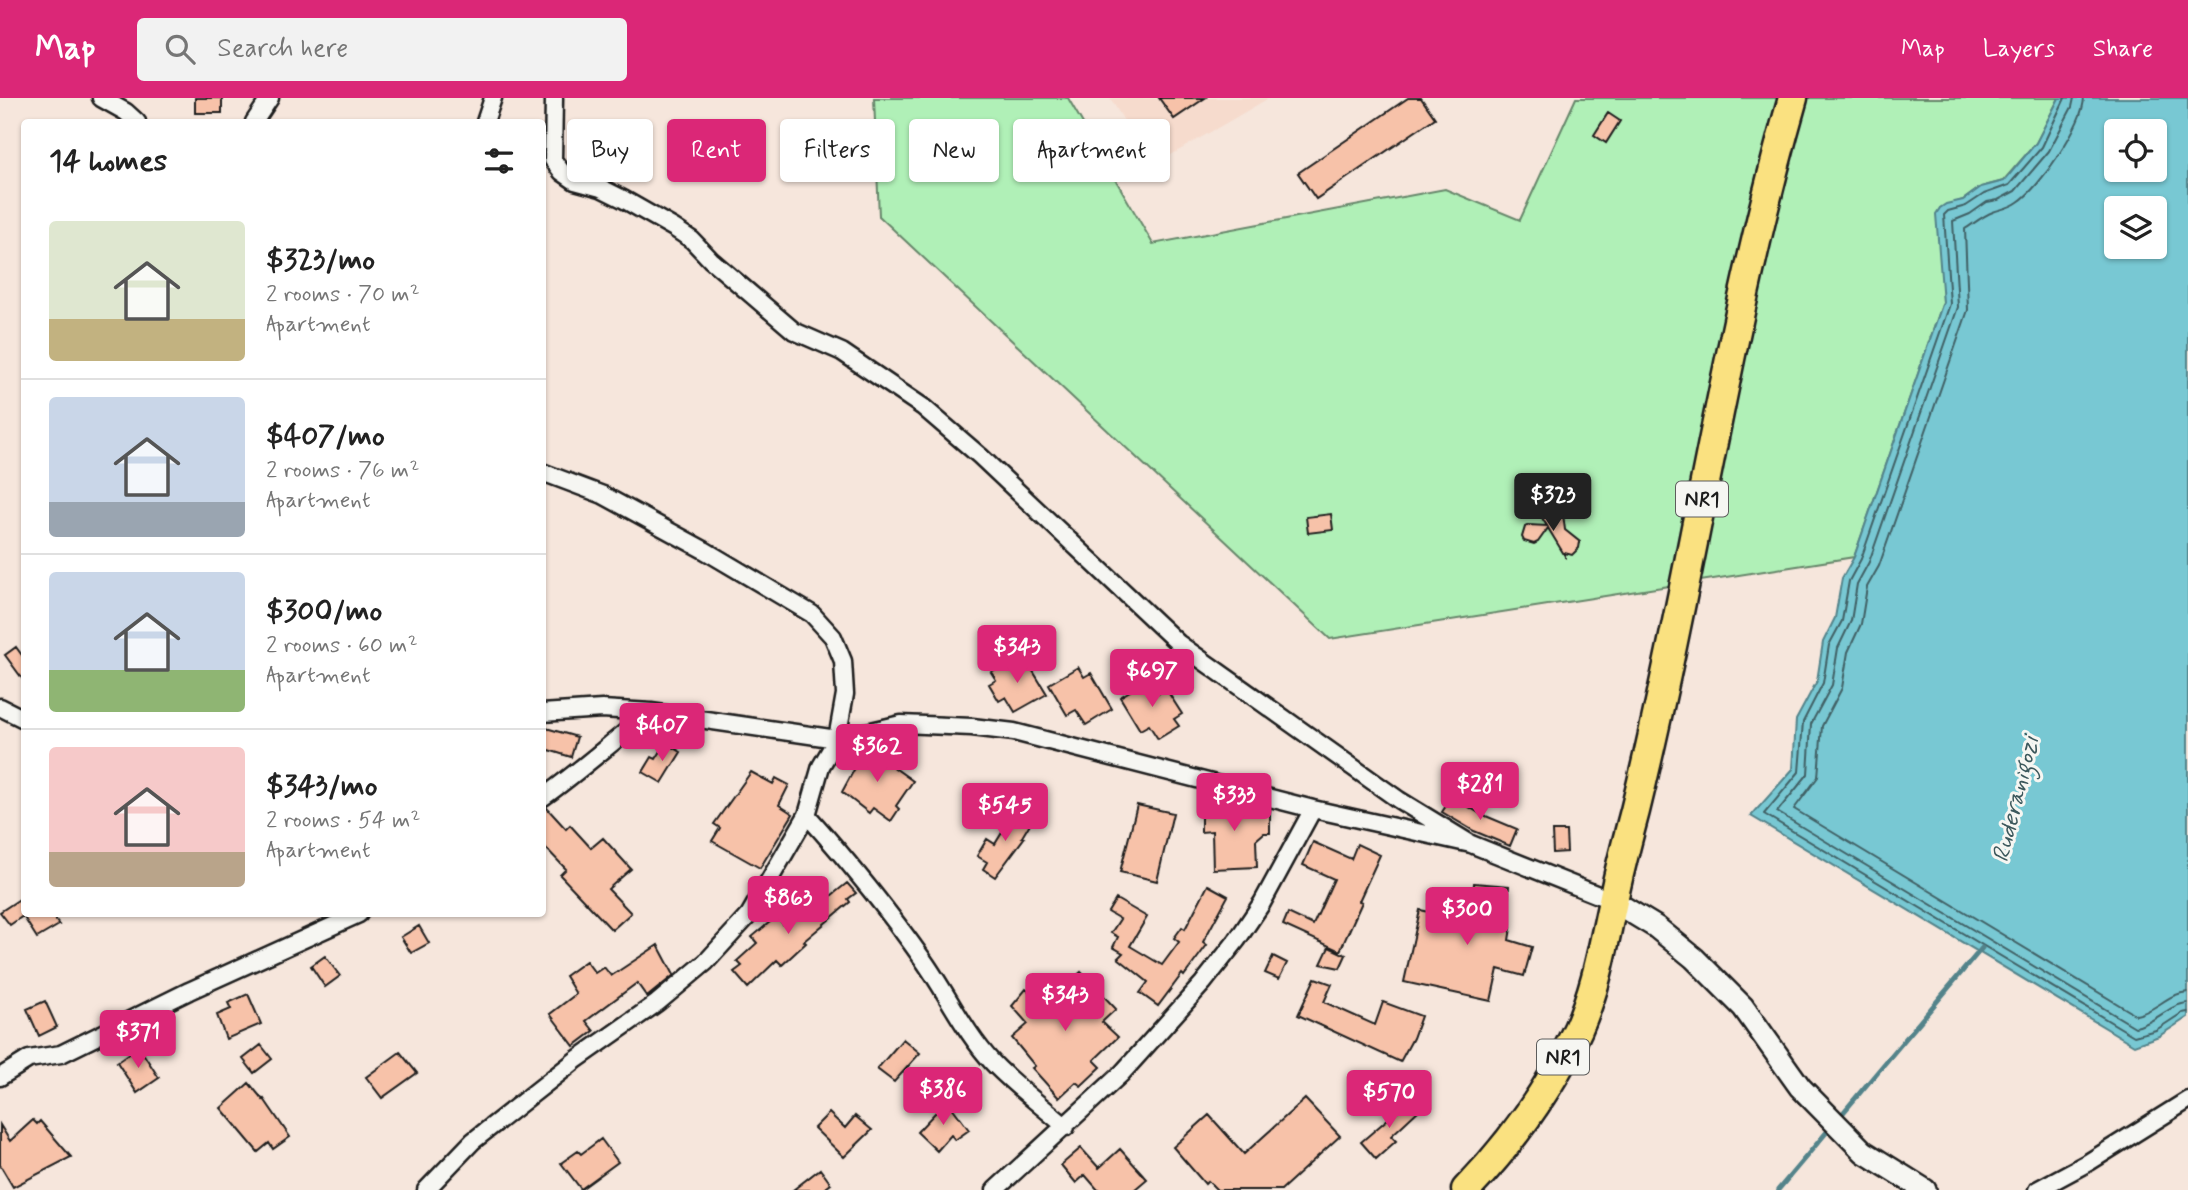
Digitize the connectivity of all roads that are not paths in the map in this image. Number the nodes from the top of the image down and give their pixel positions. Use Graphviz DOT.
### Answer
graph roads {
  1 [pos="101,98"];
  2 [pos="270,98"];
  3 [pos="493,98"];
  4 [pos="554,98"];
  5 [pos="1793,98"];
  6 [pos="134,119"];
  7 [pos="256,119"];
  8 [pos="486,119"];
  9 [pos="546,474"];
  10 [pos="0,707"];
  11 [pos="651,712"];
  12 [pos="546,713"];
  13 [pos="21,718"];
  14 [pos="837,738"];
  15 [pos="546,795"];
  16 [pos="1312,809"];
  17 [pos="807,816"];
  18 [pos="1471,844"];
  19 [pos="1613,901"];
  20 [pos="352,917"];
  21 [pos="0,1077"];
  22 [pos="2188,1100"];
  23 [pos="1066,1126"];
  24 [pos="425,1190"];
  25 [pos="995,1190"];
  26 [pos="1466,1190"];
  27 [pos="1925,1190"];
  28 [pos="2037,1190"];
  1 -- 6 [label="street"];
  2 -- 7 [label="street"];
  3 -- 8 [label="street"];
  4 -- 18 [label="street"];
  5 -- 19 [label="highway, NR1"];
  9 -- 14 [label="street"];
  10 -- 13 [label="street"];
  11 -- 12 [label="street"];
  11 -- 14 [label="street"];
  11 -- 15 [label="street"];
  14 -- 16 [label="street"];
  14 -- 17 [label="street"];
  16 -- 18 [label="street"];
  16 -- 23 [label="street"];
  17 -- 23 [label="street"];
  17 -- 24 [label="street"];
  18 -- 19 [label="street"];
  19 -- 26 [label="highway, NR1"];
  19 -- 27 [label="street"];
  20 -- 21 [label="street"];
  22 -- 28 [label="street"];
  23 -- 25 [label="street"];
}
